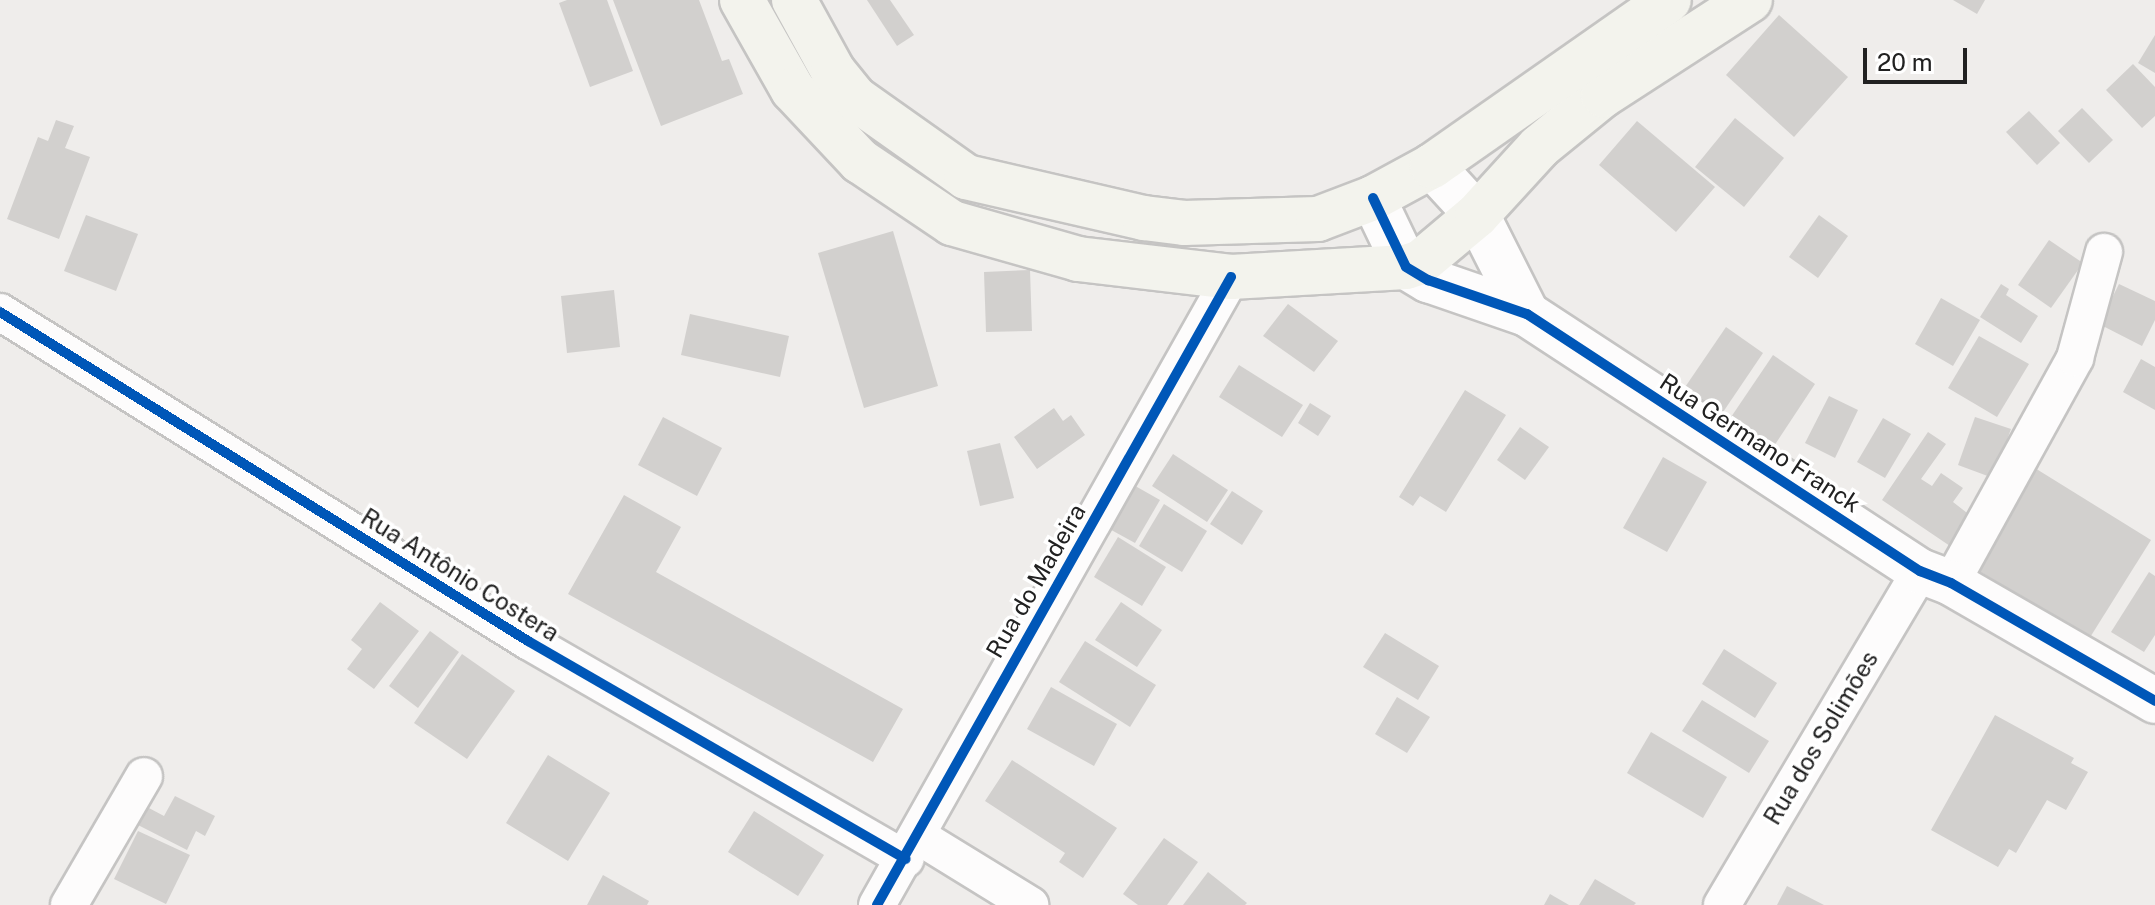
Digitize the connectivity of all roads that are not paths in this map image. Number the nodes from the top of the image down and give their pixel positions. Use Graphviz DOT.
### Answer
graph roads {
  1 [pos="742,0"];
  2 [pos="794,0"];
  3 [pos="1669,0"];
  4 [pos="1685,0"];
  5 [pos="1750,0"];
  6 [pos="1683,43"];
  7 [pos="1596,77"];
  8 [pos="1432,166"];
  9 [pos="1373,198"];
  10 [pos="1477,215"];
  11 [pos="2104,252"];
  12 [pos="1406,267"];
  13 [pos="1231,277"];
  14 [pos="0,312"];
  15 [pos="1527,314"];
  16 [pos="1936,577"];
  17 [pos="2155,701"];
  18 [pos="144,776"];
  19 [pos="912,848"];
  20 [pos="69,905"];
  21 [pos="877,905"];
  22 [pos="1030,905"];
  23 [pos="1722,905"];
  1 -- 13 [label="main road, Rua Germano Franck"];
  2 -- 9 [label="main road"];
  3 -- 7 [label="main road"];
  4 -- 6 [label="street"];
  5 -- 6 [label="main road"];
  6 -- 7 [label="main road"];
  7 -- 8 [label="main road"];
  7 -- 10 [label="main road"];
  8 -- 9 [label="main road"];
  8 -- 10 [label="street"];
  9 -- 12 [label="street"];
  10 -- 12 [label="main road"];
  10 -- 15 [label="street"];
  11 -- 16 [label="street, Rua dos Solimões"];
  12 -- 13 [label="main road, Rua Germano Franck"];
  12 -- 15 [label="street, Rua Germano Franck"];
  13 -- 19 [label="street, Rua do Madeira"];
  14 -- 19 [label="street, Rua Antônio Costera"];
  15 -- 16 [label="street, Rua Germano Franck"];
  16 -- 17 [label="street, Rua Germano Franck"];
  16 -- 23 [label="street, Rua dos Solimões"];
  18 -- 20 [label="street"];
  19 -- 21 [label="street, Rua do Madeira"];
  19 -- 22 [label="street, Rua Antônio Costera"];
}
